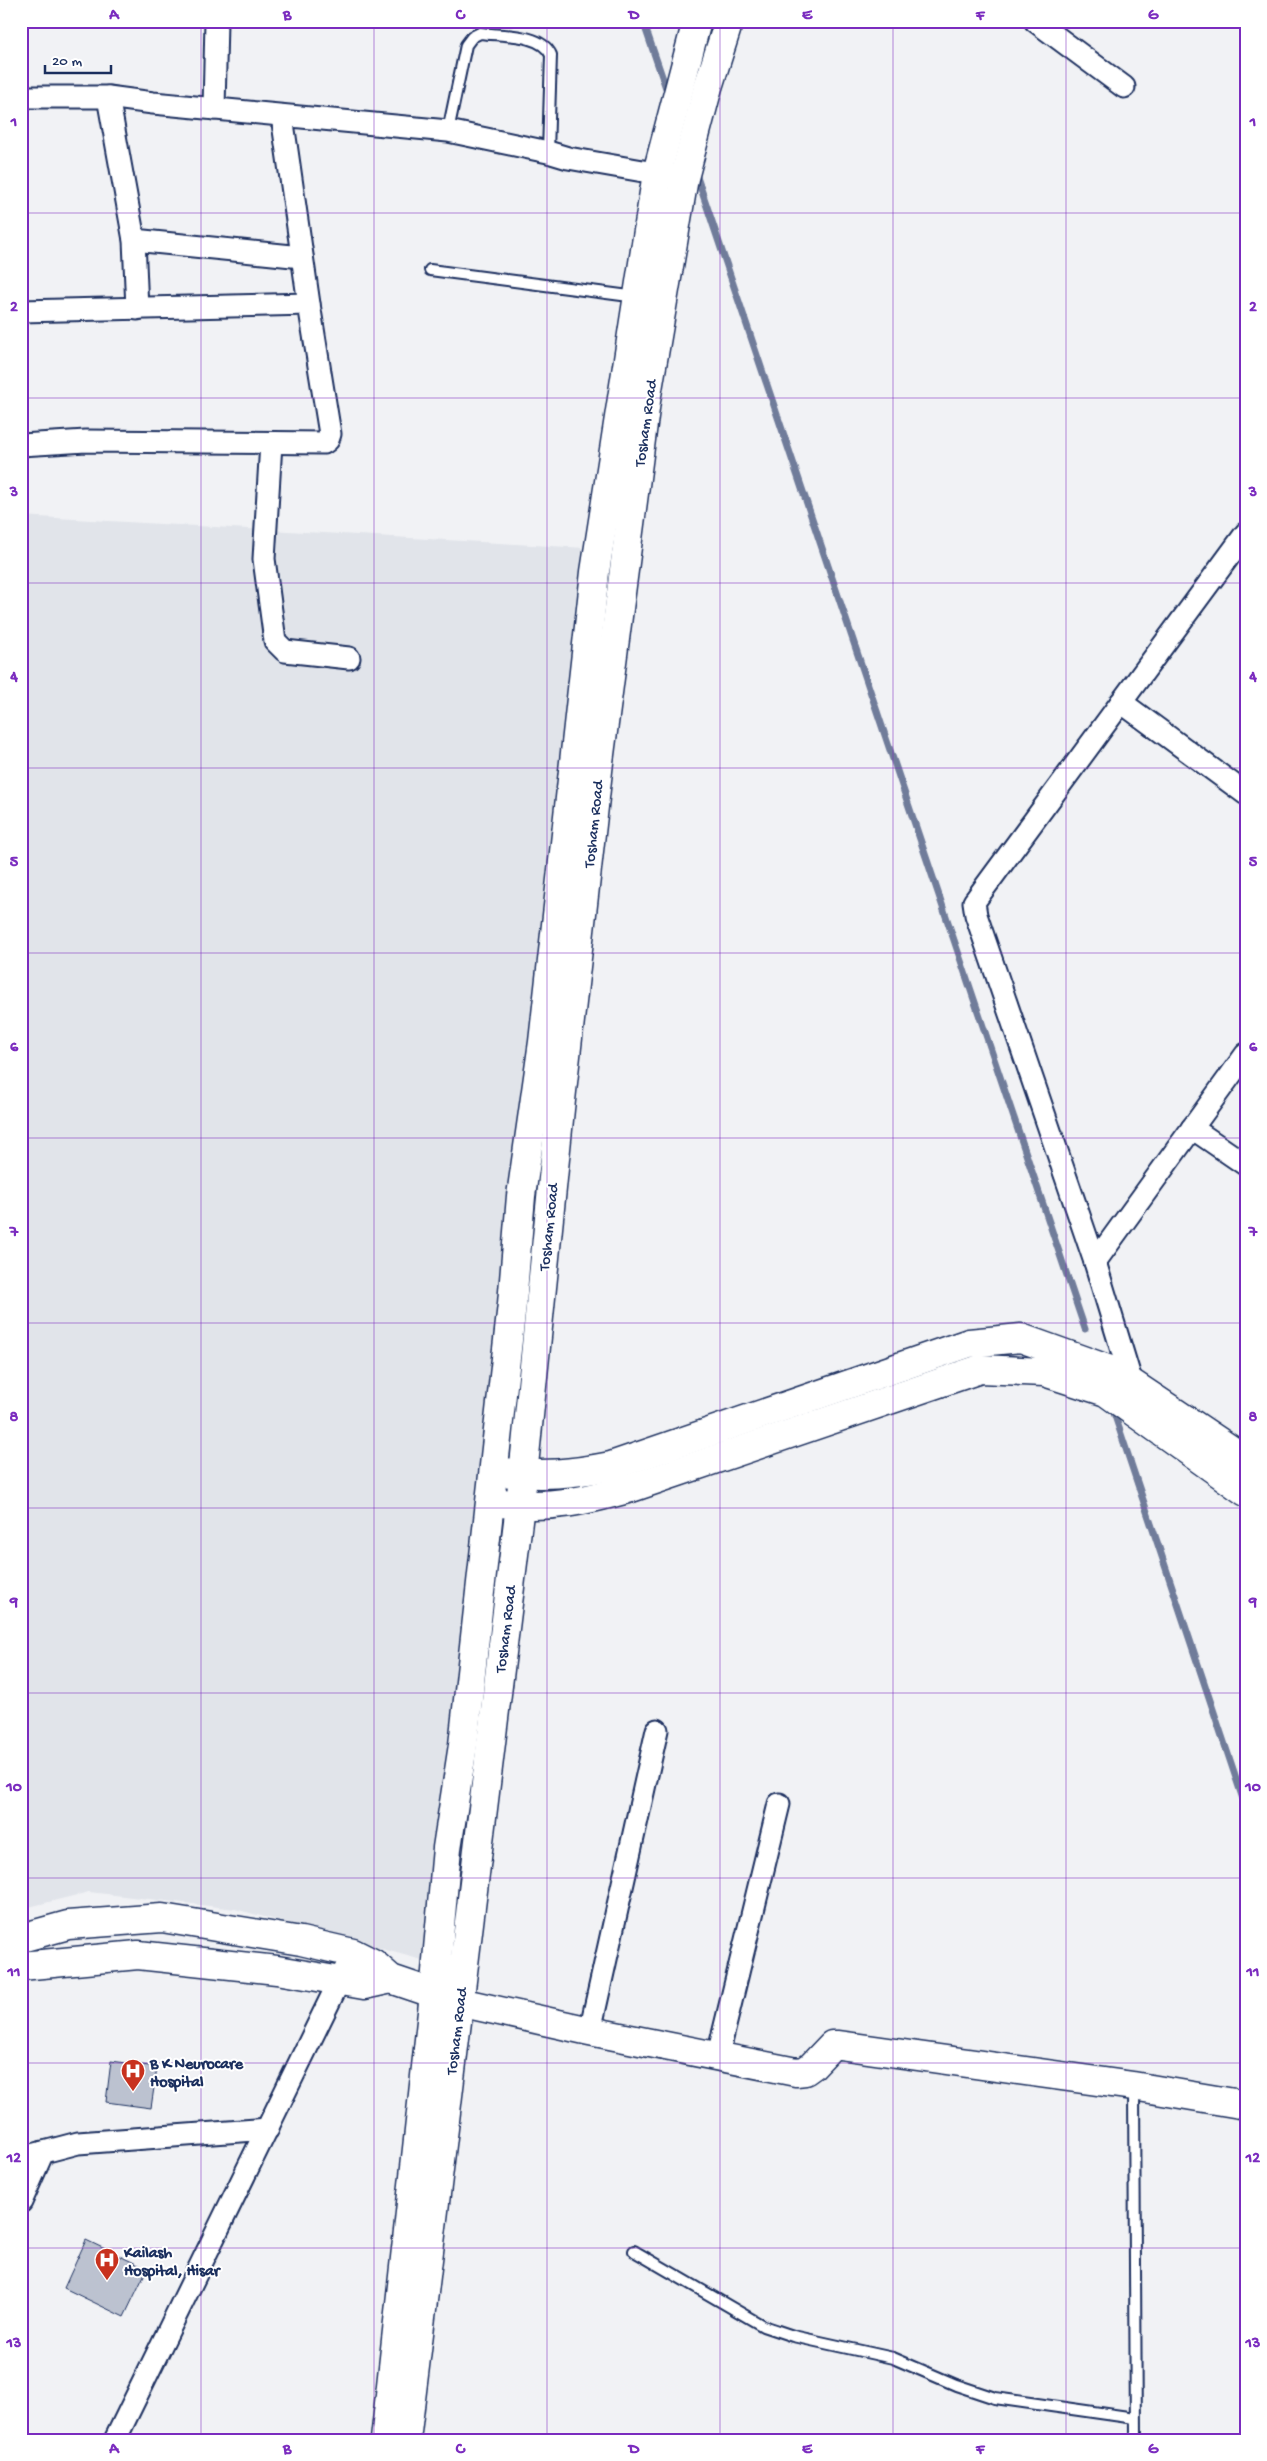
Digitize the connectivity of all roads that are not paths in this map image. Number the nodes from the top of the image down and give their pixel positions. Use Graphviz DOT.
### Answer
graph roads {
  1 [pos="216,21"];
  2 [pos="697,21"];
  3 [pos="729,21"];
  4 [pos="1035,21"];
  5 [pos="1124,86"];
  6 [pos="21,97"];
  7 [pos="108,97"];
  8 [pos="214,109"];
  9 [pos="282,116"];
  10 [pos="448,131"];
  11 [pos="548,152"];
  12 [pos="657,173"];
  13 [pos="684,178"];
  14 [pos="134,240"];
  15 [pos="302,257"];
  16 [pos="430,270"];
  17 [pos="637,296"];
  18 [pos="309,304"];
  19 [pos="137,308"];
  20 [pos="21,311"];
  21 [pos="271,443"];
  22 [pos="21,445"];
  23 [pos="1246,533"];
  24 [pos="349,658"];
  25 [pos="1121,702"];
  26 [pos="1246,794"];
  27 [pos="1246,1054"];
  28 [pos="1192,1128"];
  29 [pos="1246,1166"];
  30 [pos="1095,1262"];
  31 [pos="1131,1383"];
  32 [pos="1143,1418"];
  33 [pos="1246,1460"];
  34 [pos="494,1471"];
  35 [pos="521,1474"];
  36 [pos="1246,1492"];
  37 [pos="491,1501"];
  38 [pos="520,1505"];
  39 [pos="657,1730"];
  40 [pos="779,1804"];
  41 [pos="248,1932"];
  42 [pos="21,1938"];
  43 [pos="352,1953"];
  44 [pos="21,1966"];
  45 [pos="241,1966"];
  46 [pos="391,1980"];
  47 [pos="340,1982"];
  48 [pos="446,1998"];
  49 [pos="590,2031"];
  50 [pos="718,2055"];
  51 [pos="1134,2086"];
  52 [pos="1246,2105"];
  53 [pos="268,2129"];
  54 [pos="43,2152"];
  55 [pos="21,2158"];
  56 [pos="21,2202"];
  57 [pos="634,2251"];
  58 [pos="1136,2418"];
  59 [pos="115,2440"];
  60 [pos="385,2440"];
  61 [pos="406,2440"];
  62 [pos="1136,2440"];
  1 -- 8 [label="street"];
  2 -- 12 [label="main road, Tosham Road"];
  3 -- 13 [label="main road, Tosham Road"];
  4 -- 5 [label="street"];
  6 -- 7 [label="street"];
  7 -- 8 [label="street"];
  7 -- 14 [label="street"];
  8 -- 9 [label="street"];
  9 -- 10 [label="street"];
  9 -- 15 [label="street"];
  10 -- 11 [label="street"];
  10 -- 11 [label="lane"];
  11 -- 12 [label="street"];
  12 -- 13 [label="street"];
  12 -- 17 [label="main road, Tosham Road"];
  13 -- 35 [label="main road, Tosham Road"];
  14 -- 15 [label="street"];
  14 -- 19 [label="street"];
  15 -- 18 [label="street"];
  16 -- 17 [label="lane"];
  17 -- 34 [label="main road, Tosham Road"];
  18 -- 19 [label="street"];
  18 -- 21 [label="street"];
  19 -- 20 [label="street"];
  21 -- 22 [label="street"];
  21 -- 24 [label="street"];
  23 -- 25 [label="street"];
  25 -- 26 [label="street"];
  25 -- 30 [label="street"];
  27 -- 28 [label="street"];
  28 -- 29 [label="street"];
  28 -- 30 [label="street"];
  30 -- 31 [label="street"];
  31 -- 32 [label="street"];
  31 -- 33 [label="main road"];
  31 -- 35 [label="main road"];
  32 -- 36 [label="main road"];
  32 -- 38 [label="main road"];
  34 -- 35 [label="main road"];
  34 -- 37 [label="main road, Tosham Road"];
  35 -- 38 [label="main road, Tosham Road"];
  37 -- 38 [label="main road"];
  37 -- 48 [label="main road, Tosham Road"];
  38 -- 48 [label="main road, Tosham Road"];
  39 -- 49 [label="street"];
  40 -- 50 [label="street"];
  41 -- 42 [label="main road"];
  41 -- 43 [label="main road"];
  41 -- 45 [label="main road"];
  43 -- 46 [label="main road"];
  43 -- 47 [label="street"];
  44 -- 45 [label="main road"];
  45 -- 47 [label="main road"];
  46 -- 47 [label="main road"];
  46 -- 48 [label="main road"];
  47 -- 53 [label="street"];
  48 -- 49 [label="main road"];
  48 -- 60 [label="main road, Tosham Road"];
  48 -- 61 [label="main road, Tosham Road"];
  49 -- 50 [label="main road"];
  50 -- 51 [label="main road"];
  51 -- 52 [label="main road"];
  51 -- 58 [label="lane"];
  53 -- 54 [label="street"];
  53 -- 59 [label="street"];
  54 -- 55 [label="street"];
  54 -- 56 [label="street"];
  57 -- 58 [label="lane"];
  58 -- 62 [label="lane"];
}
